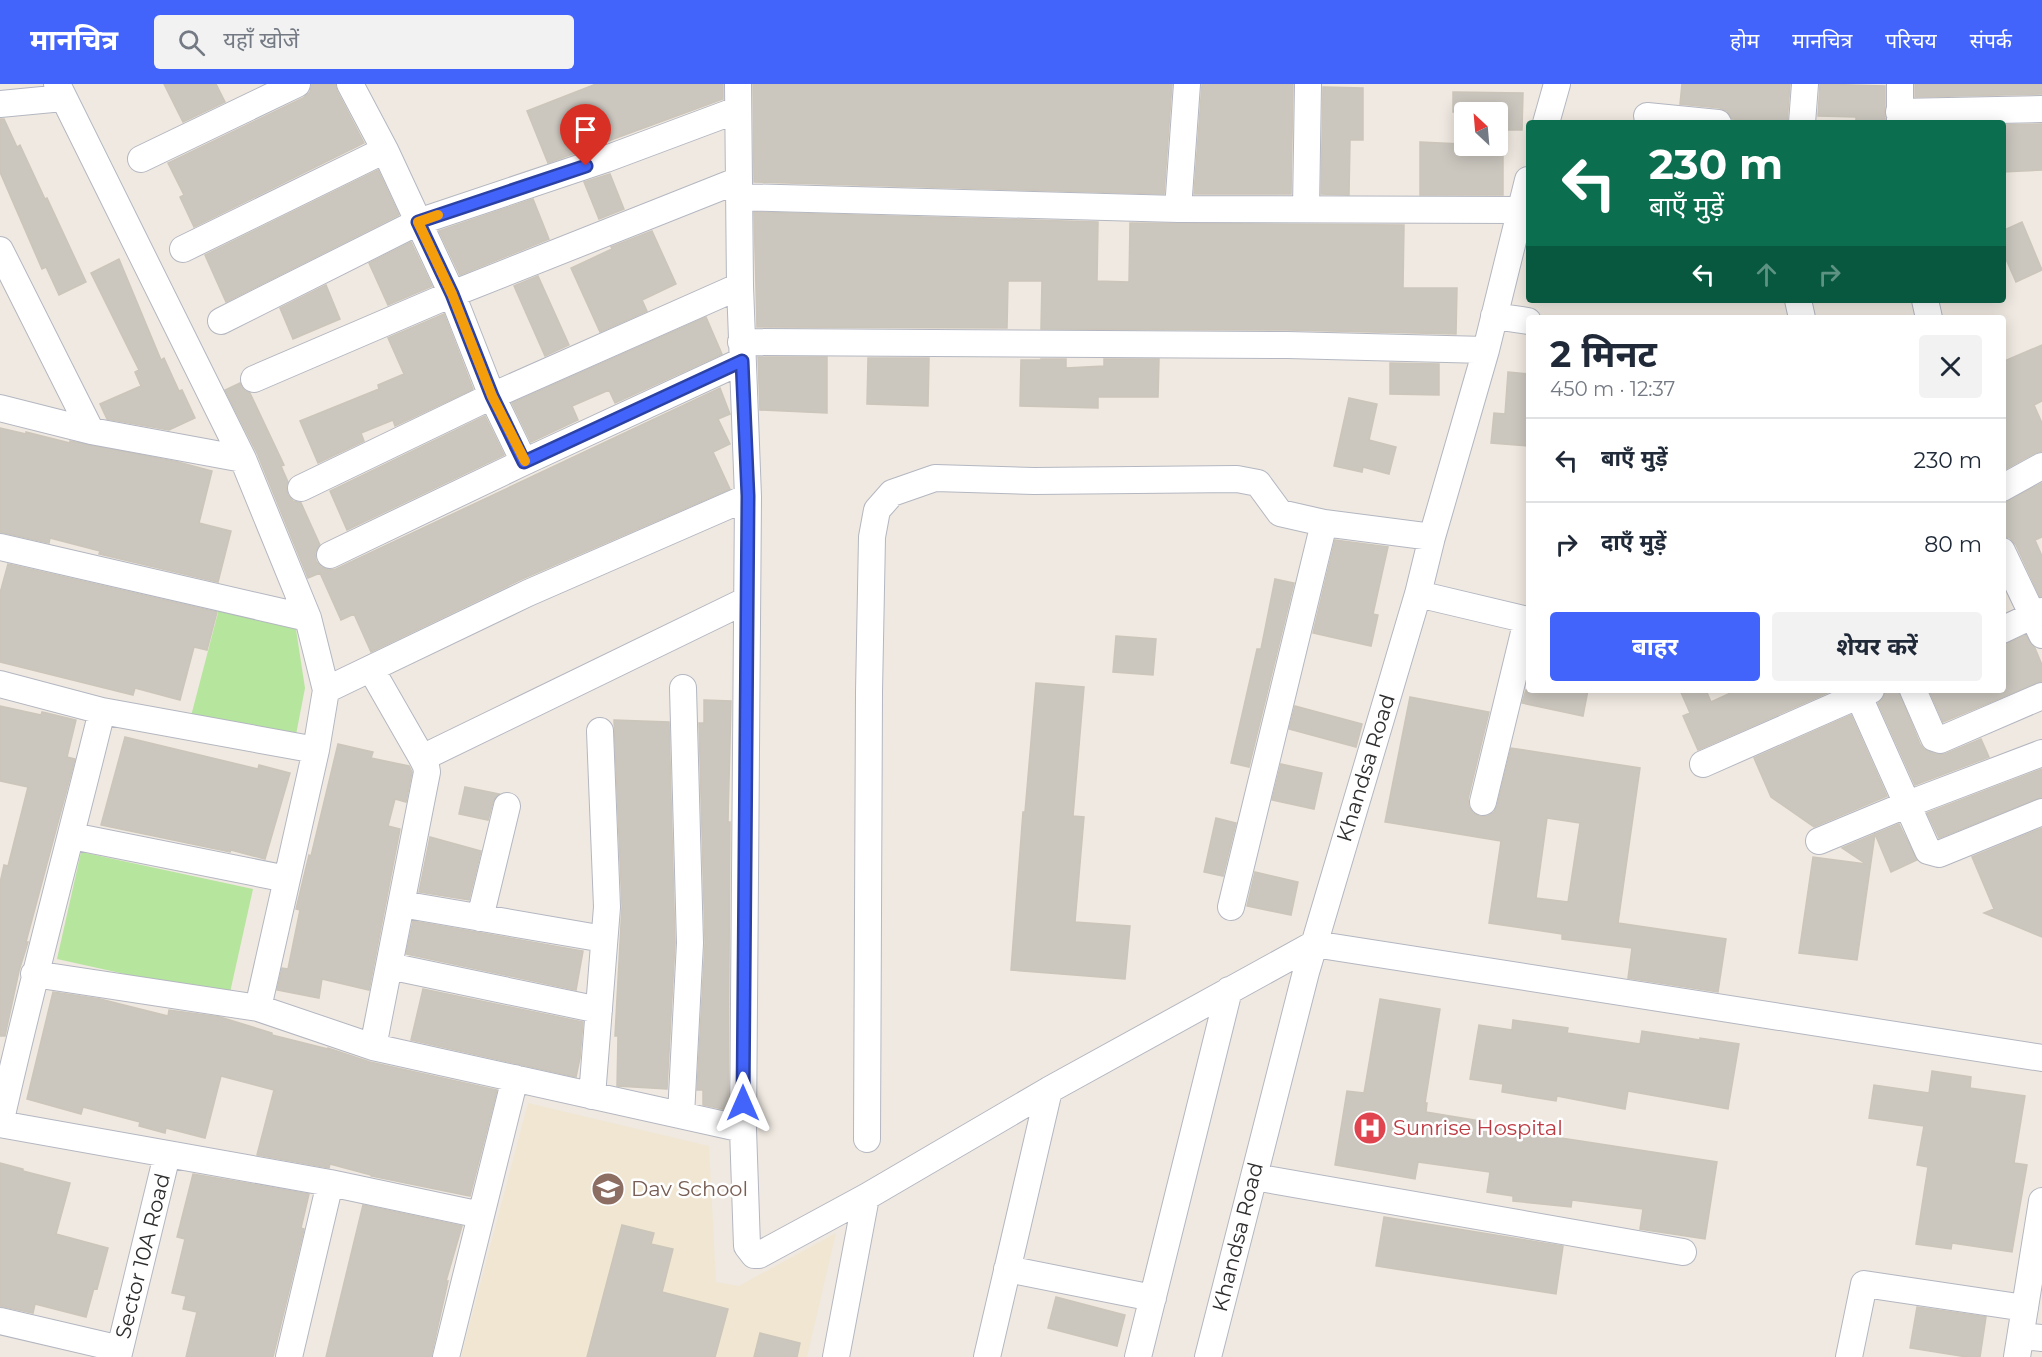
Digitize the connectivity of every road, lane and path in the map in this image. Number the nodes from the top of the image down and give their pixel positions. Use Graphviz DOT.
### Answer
graph roads {
  1 [pos="297,84"];
  2 [pos="350,84"];
  3 [pos="738,84"];
  4 [pos="1187,84"];
  5 [pos="1308,84"];
  6 [pos="1557,84"];
  7 [pos="1805,84"];
  8 [pos="1900,84"];
  9 [pos="60,91"];
  10 [pos="0,104"];
  11 [pos="2042,109"];
  12 [pos="737,110"];
  13 [pos="1647,116"];
  14 [pos="1900,118"];
  15 [pos="1547,120"];
  16 [pos="1688,120"];
  17 [pos="1802,120"];
  18 [pos="385,150"];
  19 [pos="141,159"];
  20 [pos="739,188"];
  21 [pos="1526,188"];
  22 [pos="1178,208"];
  23 [pos="1306,209"];
  24 [pos="1520,210"];
  25 [pos="418,222"];
  26 [pos="183,249"];
  27 [pos="0,250"];
  28 [pos="740,286"];
  29 [pos="452,294"];
  30 [pos="1494,316"];
  31 [pos="221,321"];
  32 [pos="1526,321"];
  33 [pos="1486,350"];
  34 [pos="742,351"];
  35 [pos="254,379"];
  36 [pos="492,396"];
  37 [pos="0,408"];
  38 [pos="91,431"];
  39 [pos="243,459"];
  40 [pos="524,462"];
  41 [pos="2042,466"];
  42 [pos="2006,486"];
  43 [pos="301,488"];
  44 [pos="748,496"];
  45 [pos="1324,523"];
  46 [pos="1432,537"];
  47 [pos="0,547"];
  48 [pos="330,555"];
  49 [pos="2006,558"];
  50 [pos="1418,594"];
  51 [pos="747,600"];
  52 [pos="308,618"];
  53 [pos="1526,620"];
  54 [pos="2039,620"];
  55 [pos="1526,628"];
  56 [pos="2006,629"];
  57 [pos="371,669"];
  58 [pos="0,684"];
  59 [pos="683,688"];
  60 [pos="326,690"];
  61 [pos="1860,693"];
  62 [pos="1862,693"];
  63 [pos="1914,693"];
  64 [pos="2042,696"];
  65 [pos="102,711"];
  66 [pos="600,731"];
  67 [pos="316,750"];
  68 [pos="2042,753"];
  69 [pos="422,758"];
  70 [pos="1703,764"];
  71 [pos="1483,802"];
  72 [pos="1908,804"];
  73 [pos="507,806"];
  74 [pos="2042,812"];
  75 [pos="72,836"];
  76 [pos="1819,841"];
  77 [pos="287,879"];
  78 [pos="401,904"];
  79 [pos="1231,907"];
  80 [pos="480,918"];
  81 [pos="604,939"];
  82 [pos="1314,945"];
  83 [pos="389,966"];
  84 [pos="34,974"];
  85 [pos="1229,990"];
  86 [pos="258,1008"];
  87 [pos="599,1010"];
  88 [pos="373,1047"];
  89 [pos="2042,1058"];
  90 [pos="515,1078"];
  91 [pos="1049,1090"];
  92 [pos="592,1096"];
  93 [pos="681,1115"];
  94 [pos="0,1124"];
  95 [pos="743,1129"];
  96 [pos="867,1139"];
  97 [pos="167,1155"];
  98 [pos="1254,1177"];
  99 [pos="330,1183"];
  100 [pos="866,1197"];
  101 [pos="2042,1200"];
  102 [pos="481,1215"];
  103 [pos="1683,1252"];
  104 [pos="1007,1269"];
  105 [pos="1153,1298"];
  106 [pos="2025,1308"];
  107 [pos="0,1321"];
  108 [pos="2027,1344"];
  109 [pos="119,1353"];
  110 [pos="289,1357"];
  111 [pos="446,1357"];
  112 [pos="836,1357"];
  113 [pos="987,1357"];
  114 [pos="1138,1357"];
  115 [pos="1208,1357"];
  116 [pos="1849,1357"];
  1 -- 19 [label="street"];
  2 -- 18 [label="street"];
  3 -- 12 [label="street"];
  4 -- 22 [label="street"];
  5 -- 23 [label="street"];
  6 -- 15 [label="street"];
  7 -- 17 [label="street"];
  8 -- 14 [label="street"];
  9 -- 10 [label="street"];
  9 -- 39 [label="street"];
  11 -- 14 [label="street"];
  12 -- 20 [label="street"];
  12 -- 25 [label="street"];
  13 -- 16 [label="street"];
  18 -- 25 [label="street"];
  18 -- 26 [label="street"];
  20 -- 22 [label="street"];
  20 -- 28 [label="street"];
  20 -- 29 [label="street"];
  21 -- 24 [label="street, Khandsa Road"];
  22 -- 23 [label="street"];
  23 -- 24 [label="street"];
  24 -- 30 [label="street, Khandsa Road"];
  25 -- 29 [label="street"];
  25 -- 31 [label="street"];
  27 -- 38 [label="street"];
  28 -- 34 [label="street"];
  28 -- 36 [label="street"];
  29 -- 35 [label="street"];
  29 -- 36 [label="street"];
  30 -- 32 [label="street"];
  30 -- 33 [label="street, Khandsa Road"];
  33 -- 34 [label="street"];
  33 -- 46 [label="street, Khandsa Road"];
  34 -- 40 [label="street"];
  34 -- 44 [label="street"];
  36 -- 40 [label="street"];
  36 -- 43 [label="street"];
  37 -- 38 [label="street"];
  38 -- 39 [label="street"];
  39 -- 52 [label="street"];
  40 -- 48 [label="street"];
  41 -- 42 [label="street"];
  44 -- 51 [label="street"];
  44 -- 57 [label="street"];
  45 -- 46 [label="street"];
  45 -- 79 [label="street"];
  45 -- 96 [label="street"];
  46 -- 50 [label="street, Khandsa Road"];
  47 -- 52 [label="street"];
  49 -- 54 [label="street"];
  50 -- 53 [label="street"];
  50 -- 82 [label="street, Khandsa Road"];
  51 -- 69 [label="street"];
  51 -- 95 [label="street"];
  52 -- 60 [label="street"];
  54 -- 56 [label="street"];
  55 -- 71 [label="street"];
  57 -- 60 [label="street"];
  57 -- 69 [label="street"];
  58 -- 65 [label="street"];
  59 -- 93 [label="street"];
  60 -- 67 [label="street"];
  61 -- 70 [label="street"];
  62 -- 72 [label="street"];
  63 -- 64 [label="street"];
  65 -- 67 [label="street"];
  65 -- 75 [label="street"];
  66 -- 81 [label="street"];
  67 -- 77 [label="street"];
  68 -- 72 [label="street"];
  69 -- 78 [label="street"];
  72 -- 74 [label="street"];
  72 -- 76 [label="street"];
  73 -- 80 [label="street"];
  75 -- 77 [label="street"];
  75 -- 84 [label="street"];
  77 -- 86 [label="street"];
  78 -- 80 [label="street"];
  78 -- 83 [label="street"];
  80 -- 81 [label="street"];
  81 -- 87 [label="street"];
  82 -- 85 [label="street"];
  82 -- 89 [label="street"];
  82 -- 98 [label="street, Khandsa Road"];
  83 -- 87 [label="street"];
  83 -- 88 [label="street"];
  84 -- 86 [label="street"];
  84 -- 94 [label="street"];
  85 -- 91 [label="street"];
  85 -- 105 [label="street"];
  86 -- 88 [label="street"];
  87 -- 92 [label="street"];
  88 -- 90 [label="street"];
  90 -- 92 [label="street"];
  90 -- 102 [label="street"];
  91 -- 100 [label="street"];
  91 -- 104 [label="street"];
  92 -- 93 [label="street"];
  93 -- 95 [label="street"];
  94 -- 97 [label="street"];
  95 -- 100 [label="street"];
  97 -- 99 [label="street"];
  97 -- 109 [label="street, Sector 10A Road"];
  98 -- 103 [label="street"];
  98 -- 115 [label="street, Khandsa Road"];
  99 -- 102 [label="street"];
  99 -- 110 [label="street"];
  100 -- 112 [label="street"];
  101 -- 106 [label="street"];
  102 -- 111 [label="street"];
  104 -- 105 [label="street"];
  104 -- 113 [label="street"];
  105 -- 114 [label="street"];
  106 -- 108 [label="street"];
  106 -- 116 [label="street"];
  107 -- 109 [label="street"];
}
